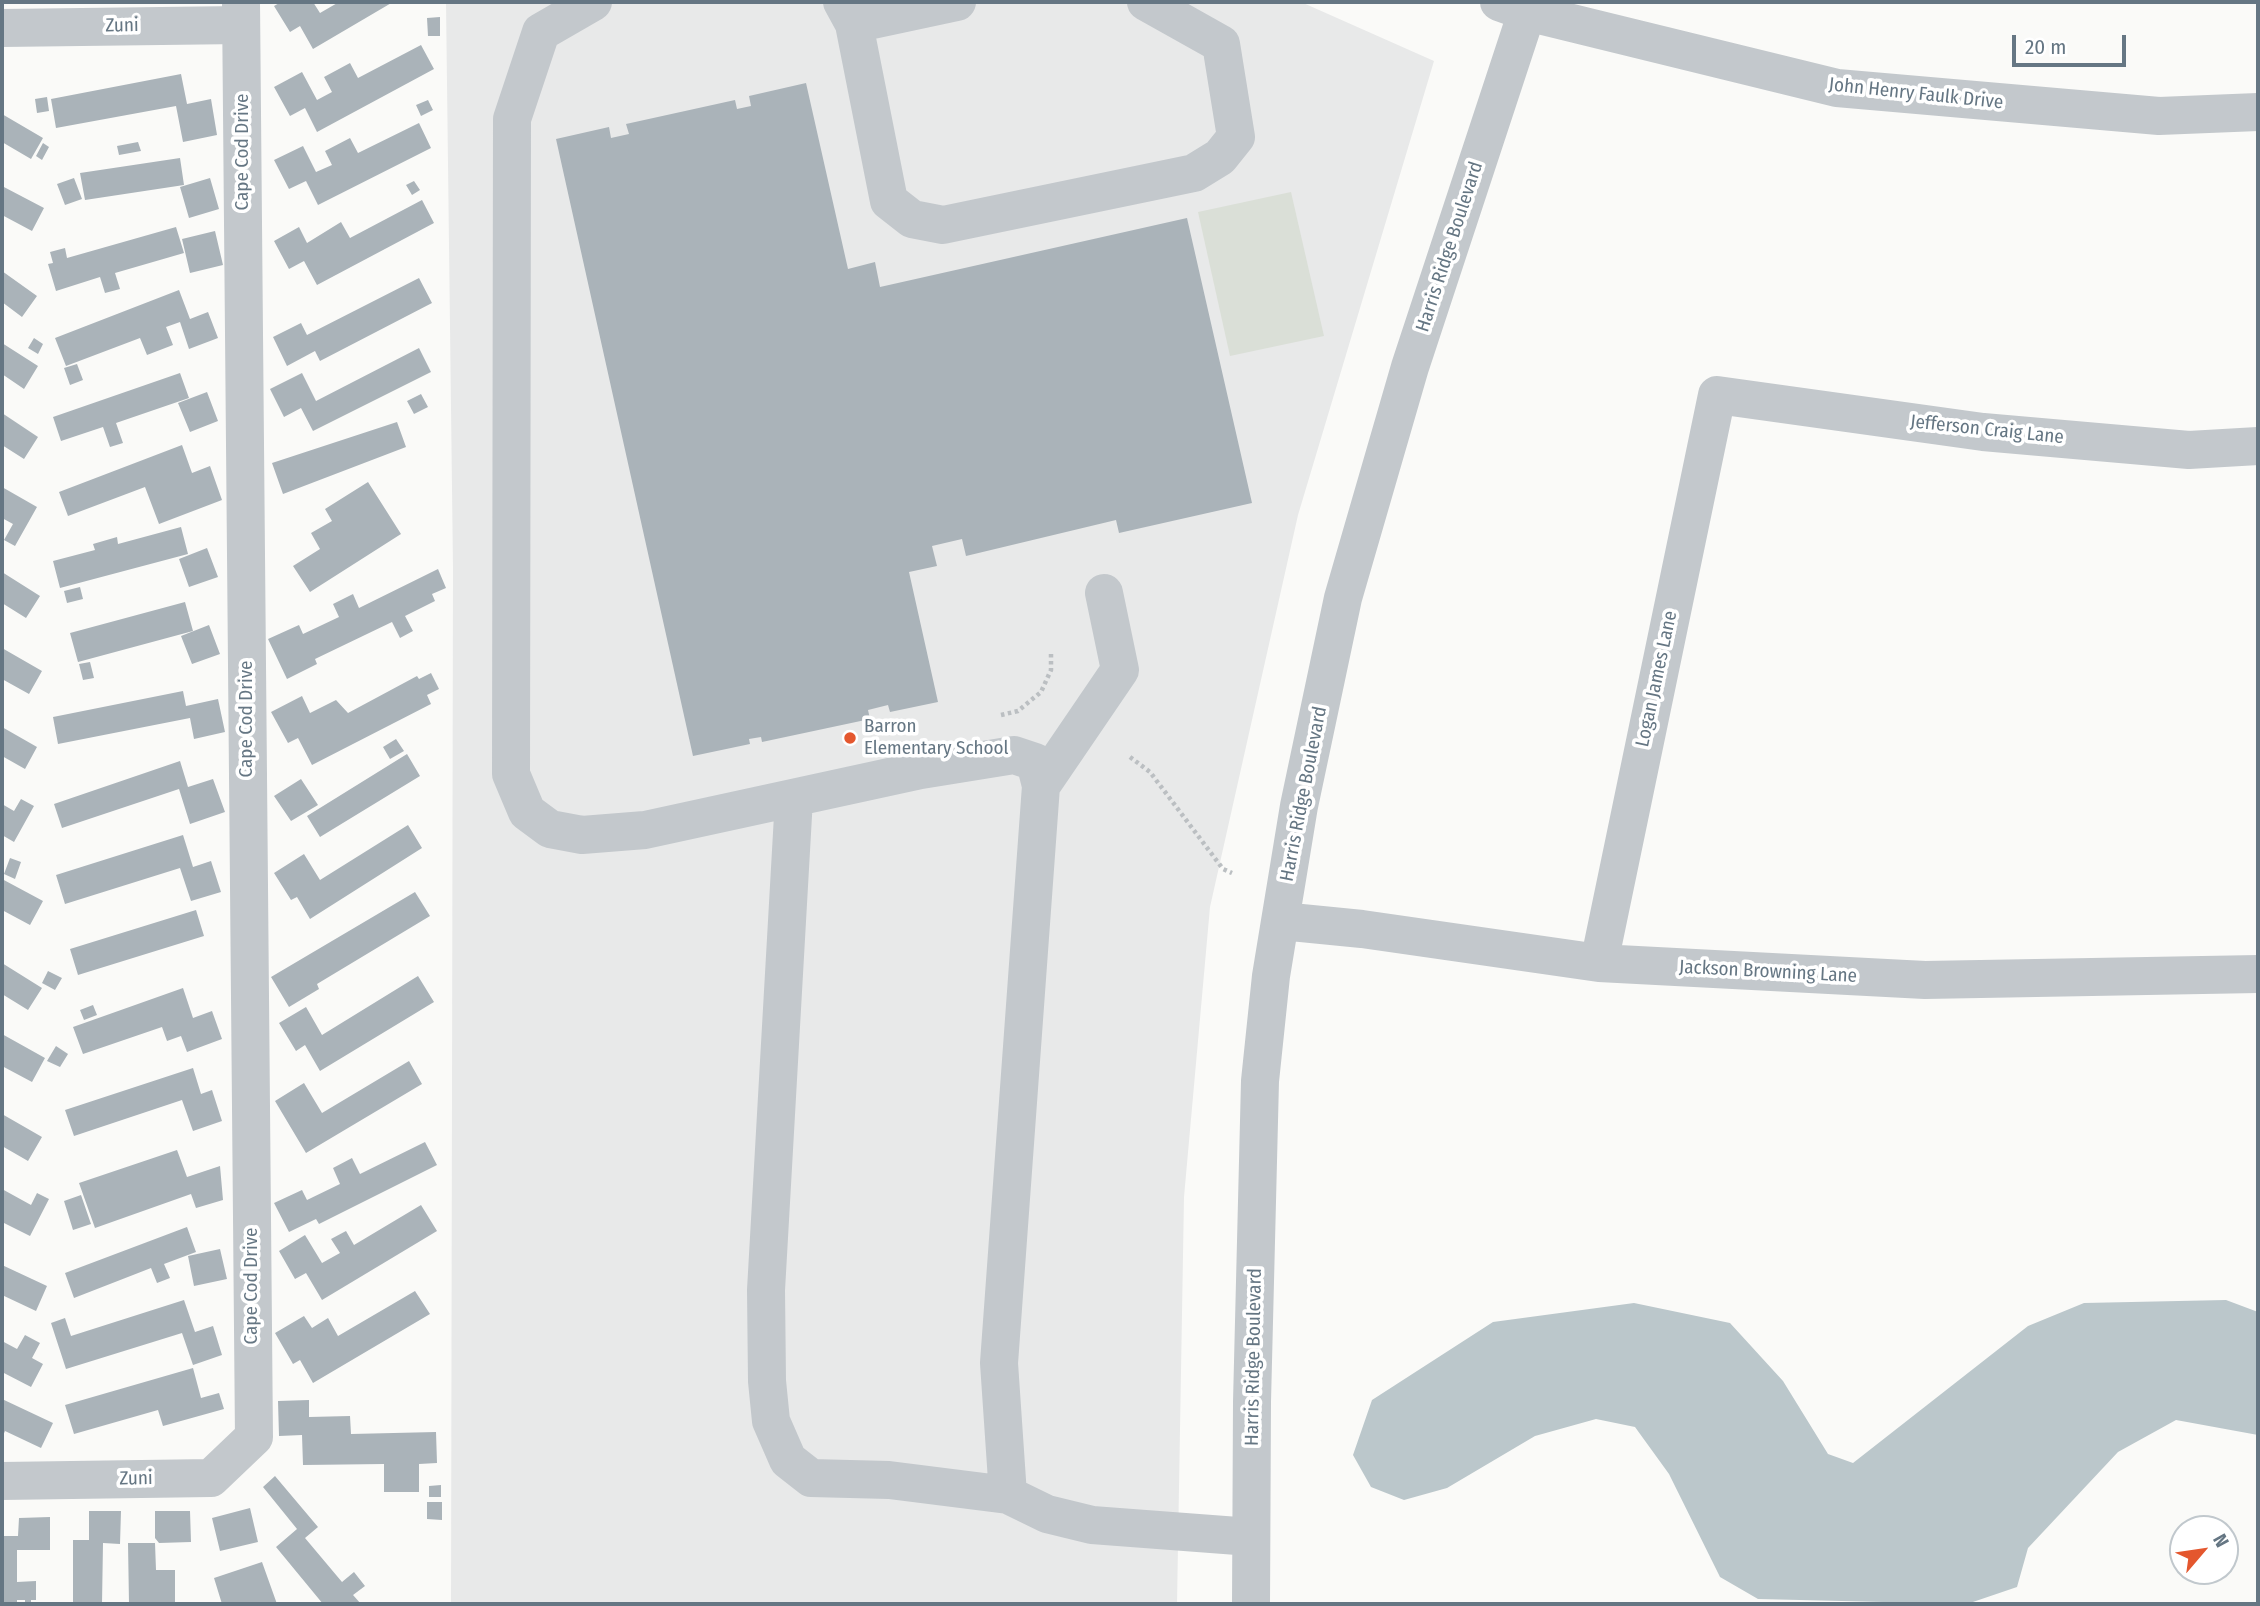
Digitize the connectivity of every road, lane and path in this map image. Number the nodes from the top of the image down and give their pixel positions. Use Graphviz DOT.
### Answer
graph roads {
  1 [pos="593,2"];
  2 [pos="957,2"];
  3 [pos="1146,2"];
  4 [pos="1513,7"];
  5 [pos="241,13"];
  6 [pos="848,13"];
  7 [pos="2,28"];
  8 [pos="2258,112"];
  9 [pos="1717,395"];
  10 [pos="2258,446"];
  11 [pos="1104,593"];
  12 [pos="1130,757"];
  13 [pos="1041,786"];
  14 [pos="794,798"];
  15 [pos="1232,873"];
  16 [pos="1280,922"];
  17 [pos="1599,963"];
  18 [pos="2258,974"];
  19 [pos="254,1437"];
  20 [pos="2,1480"];
  21 [pos="1008,1495"];
  22 [pos="1251,1537"];
  23 [pos="1251,1604"];
  1 -- 14 [label="street"];
  2 -- 6 [label="street"];
  3 -- 6 [label="street"];
  4 -- 8 [label="street, John Henry Faulk Drive"];
  4 -- 16 [label="street, Harris Ridge Boulevard"];
  5 -- 7 [label="street, Zuni"];
  5 -- 19 [label="street, Cape Cod Drive"];
  9 -- 10 [label="street, Jefferson Craig Lane"];
  9 -- 17 [label="street, Logan James Lane"];
  11 -- 13 [label="street"];
  12 -- 15 [label="path"];
  13 -- 14 [label="street"];
  13 -- 21 [label="street"];
  14 -- 21 [label="street"];
  16 -- 17 [label="street, Jackson Browning Lane"];
  16 -- 22 [label="street, Harris Ridge Boulevard"];
  17 -- 18 [label="street, Jackson Browning Lane"];
  19 -- 20 [label="street, Zuni"];
  21 -- 22 [label="street"];
  22 -- 23 [label="street, Harris Ridge Boulevard"];
}
